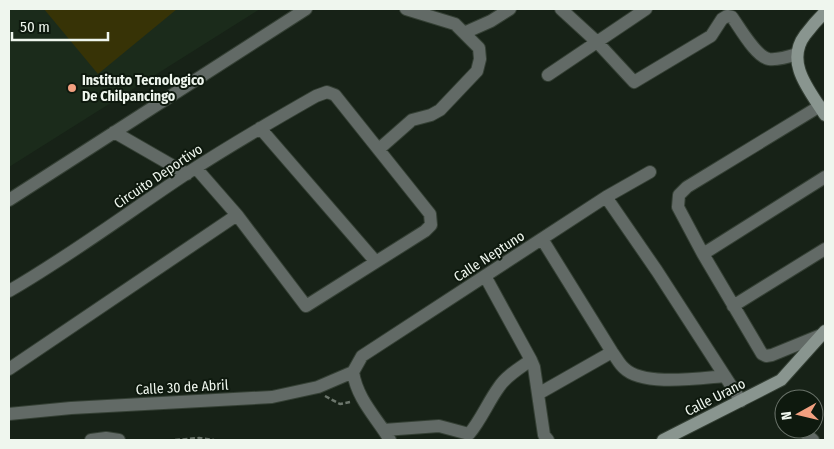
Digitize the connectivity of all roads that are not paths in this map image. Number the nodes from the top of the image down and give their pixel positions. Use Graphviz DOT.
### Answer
graph roads {
  1 [pos="306,9"];
  2 [pos="406,9"];
  3 [pos="510,9"];
  4 [pos="561,9"];
  5 [pos="646,9"];
  6 [pos="825,12"];
  7 [pos="464,33"];
  8 [pos="597,42"];
  9 [pos="797,54"];
  10 [pos="548,75"];
  11 [pos="823,111"];
  12 [pos="260,128"];
  13 [pos="114,132"];
  14 [pos="379,149"];
  15 [pos="191,171"];
  16 [pos="650,172"];
  17 [pos="825,177"];
  18 [pos="606,197"];
  19 [pos="9,200"];
  20 [pos="237,215"];
  21 [pos="542,239"];
  22 [pos="825,249"];
  23 [pos="703,254"];
  24 [pos="376,262"];
  25 [pos="485,276"];
  26 [pos="9,291"];
  27 [pos="733,306"];
  28 [pos="823,333"];
  29 [pos="612,352"];
  30 [pos="532,360"];
  31 [pos="9,369"];
  32 [pos="353,372"];
  33 [pos="725,376"];
  34 [pos="538,394"];
  35 [pos="741,401"];
  36 [pos="9,414"];
  37 [pos="387,435"];
  38 [pos="471,437"];
  39 [pos="546,437"];
  40 [pos="91,440"];
  41 [pos="119,440"];
  42 [pos="663,440"];
  1 -- 13 [label="street"];
  2 -- 7 [label="street"];
  3 -- 7 [label="street"];
  4 -- 8 [label="street"];
  5 -- 8 [label="street"];
  6 -- 9 [label="street"];
  7 -- 14 [label="street"];
  8 -- 9 [label="street"];
  8 -- 10 [label="street"];
  9 -- 11 [label="street"];
  11 -- 23 [label="street"];
  12 -- 14 [label="street, Circuito Deportivo"];
  12 -- 15 [label="street, Circuito Deportivo"];
  12 -- 24 [label="street"];
  13 -- 15 [label="street"];
  13 -- 19 [label="street"];
  14 -- 24 [label="street"];
  15 -- 20 [label="street"];
  15 -- 26 [label="street, Circuito Deportivo"];
  16 -- 18 [label="street, Calle Neptuno"];
  17 -- 23 [label="street"];
  18 -- 21 [label="street, Calle Neptuno"];
  18 -- 33 [label="street"];
  20 -- 24 [label="street"];
  20 -- 31 [label="street"];
  21 -- 25 [label="street, Calle Neptuno"];
  21 -- 29 [label="street"];
  22 -- 27 [label="street"];
  23 -- 27 [label="street"];
  25 -- 30 [label="street"];
  25 -- 32 [label="street, Calle Neptuno"];
  27 -- 28 [label="street"];
  28 -- 35 [label="street, Calle Urano"];
  29 -- 33 [label="street"];
  29 -- 34 [label="street"];
  30 -- 34 [label="street"];
  30 -- 38 [label="street"];
  32 -- 36 [label="street, Calle 30 de Abril"];
  32 -- 37 [label="street"];
  33 -- 35 [label="street"];
  34 -- 39 [label="street"];
  35 -- 42 [label="street, Calle Urano"];
  37 -- 38 [label="street"];
  40 -- 41 [label="street"];
}
